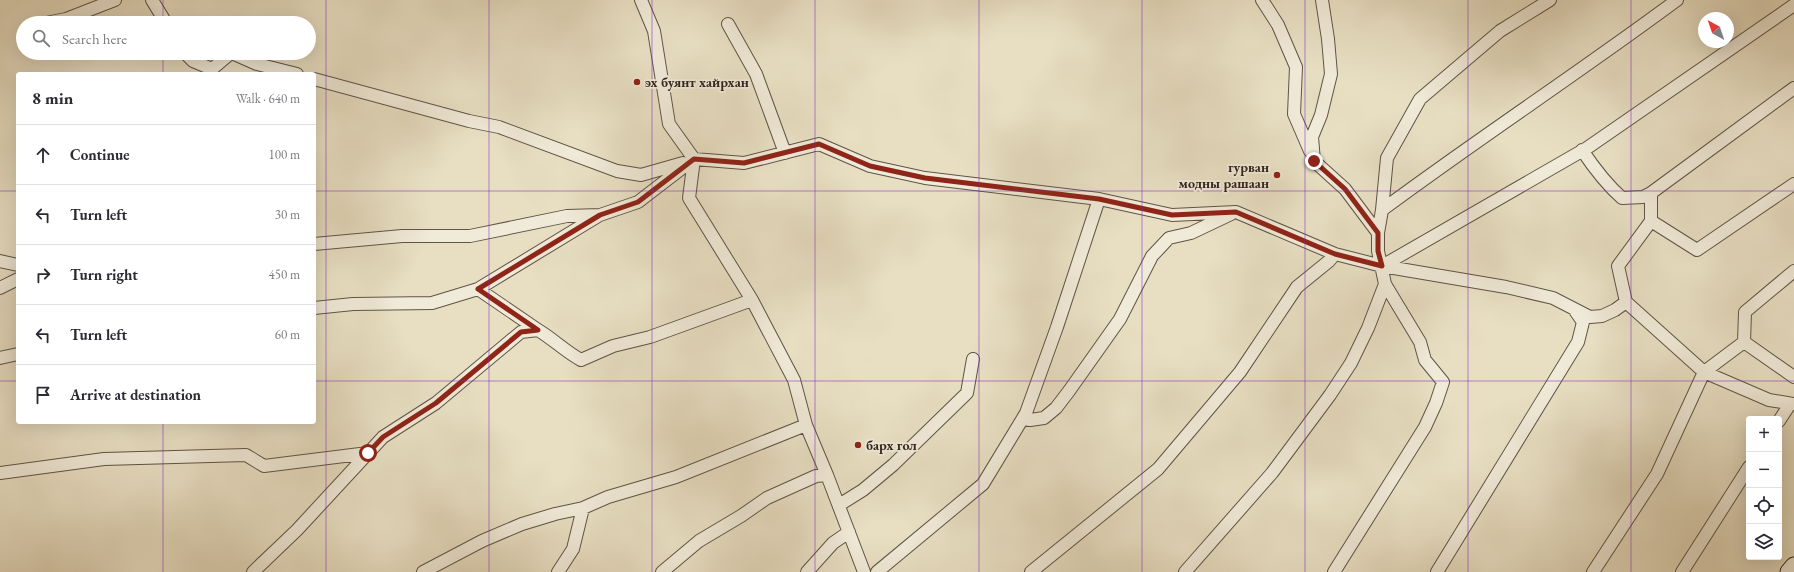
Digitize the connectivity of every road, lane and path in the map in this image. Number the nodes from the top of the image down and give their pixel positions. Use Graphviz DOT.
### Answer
graph roads {
  1 [pos="115,0"];
  2 [pos="152,0"];
  3 [pos="641,0"];
  4 [pos="1262,0"];
  5 [pos="1322,0"];
  6 [pos="1550,0"];
  7 [pos="1677,0"];
  8 [pos="1794,5"];
  9 [pos="71,16"];
  10 [pos="162,16"];
  11 [pos="728,24"];
  12 [pos="193,60"];
  13 [pos="223,60"];
  14 [pos="248,60"];
  15 [pos="289,72"];
  16 [pos="316,80"];
  17 [pos="1794,88"];
  18 [pos="1582,150"];
  19 [pos="785,153"];
  20 [pos="694,159"];
  21 [pos="1314,161"];
  22 [pos="1794,184"];
  23 [pos="1651,193"];
  24 [pos="1099,199"];
  25 [pos="1382,210"];
  26 [pos="1236,212"];
  27 [pos="600,215"];
  28 [pos="1651,220"];
  29 [pos="1378,233"];
  30 [pos="316,244"];
  31 [pos="1335,254"];
  32 [pos="0,261"];
  33 [pos="16,265"];
  34 [pos="1382,266"];
  35 [pos="1794,271"];
  36 [pos="16,280"];
  37 [pos="1385,284"];
  38 [pos="0,288"];
  39 [pos="478,289"];
  40 [pos="752,300"];
  41 [pos="1626,302"];
  42 [pos="316,308"];
  43 [pos="1576,312"];
  44 [pos="538,330"];
  45 [pos="1744,342"];
  46 [pos="16,354"];
  47 [pos="0,358"];
  48 [pos="973,359"];
  49 [pos="1704,372"];
  50 [pos="1794,377"];
  51 [pos="1792,404"];
  52 [pos="1782,417"];
  53 [pos="1023,419"];
  54 [pos="806,425"];
  55 [pos="368,453"];
  56 [pos="1746,472"];
  57 [pos="0,473"];
  58 [pos="827,475"];
  59 [pos="839,505"];
  60 [pos="583,508"];
  61 [pos="849,532"];
  62 [pos="1794,566"];
  63 [pos="253,572"];
  64 [pos="424,572"];
  65 [pos="558,572"];
  66 [pos="662,572"];
  67 [pos="806,572"];
  68 [pos="864,572"];
  69 [pos="877,572"];
  70 [pos="1031,572"];
  71 [pos="1186,572"];
  72 [pos="1334,572"];
  73 [pos="1438,572"];
  74 [pos="1594,572"];
  75 [pos="1682,572"];
  76 [pos="1789,572"];
  1 -- 9 [label="street"];
  2 -- 10 [label="street"];
  3 -- 20 [label="street"];
  4 -- 21 [label="street"];
  5 -- 21 [label="street"];
  6 -- 25 [label="street"];
  7 -- 25 [label="street"];
  8 -- 18 [label="street"];
  11 -- 19 [label="street"];
  12 -- 13 [label="street"];
  14 -- 15 [label="street"];
  16 -- 20 [label="street"];
  17 -- 23 [label="street"];
  18 -- 23 [label="street"];
  18 -- 34 [label="street"];
  19 -- 20 [label="street"];
  19 -- 24 [label="street"];
  20 -- 27 [label="street"];
  20 -- 40 [label="street"];
  21 -- 29 [label="street"];
  22 -- 28 [label="street"];
  23 -- 28 [label="street"];
  24 -- 26 [label="street"];
  24 -- 53 [label="street"];
  25 -- 29 [label="street"];
  26 -- 31 [label="street"];
  26 -- 53 [label="street"];
  27 -- 30 [label="street"];
  27 -- 39 [label="street"];
  28 -- 41 [label="street"];
  29 -- 34 [label="street"];
  31 -- 34 [label="street"];
  31 -- 70 [label="street"];
  32 -- 33 [label="street"];
  34 -- 37 [label="street"];
  34 -- 43 [label="street"];
  35 -- 45 [label="street"];
  36 -- 38 [label="street"];
  37 -- 71 [label="street"];
  37 -- 72 [label="street"];
  39 -- 42 [label="street"];
  39 -- 44 [label="street"];
  40 -- 44 [label="street"];
  40 -- 54 [label="street"];
  41 -- 43 [label="street"];
  41 -- 49 [label="street"];
  43 -- 73 [label="street"];
  44 -- 55 [label="street"];
  45 -- 49 [label="street"];
  45 -- 50 [label="street"];
  46 -- 47 [label="street"];
  48 -- 59 [label="street"];
  49 -- 51 [label="street"];
  49 -- 74 [label="street"];
  51 -- 52 [label="street"];
  53 -- 69 [label="street"];
  54 -- 58 [label="street"];
  54 -- 60 [label="street"];
  55 -- 57 [label="street"];
  55 -- 63 [label="street"];
  56 -- 75 [label="street"];
  58 -- 59 [label="street"];
  58 -- 66 [label="street"];
  59 -- 61 [label="street"];
  60 -- 64 [label="street"];
  60 -- 65 [label="street"];
  61 -- 67 [label="street"];
  61 -- 68 [label="street"];
  62 -- 76 [label="street"];
}
